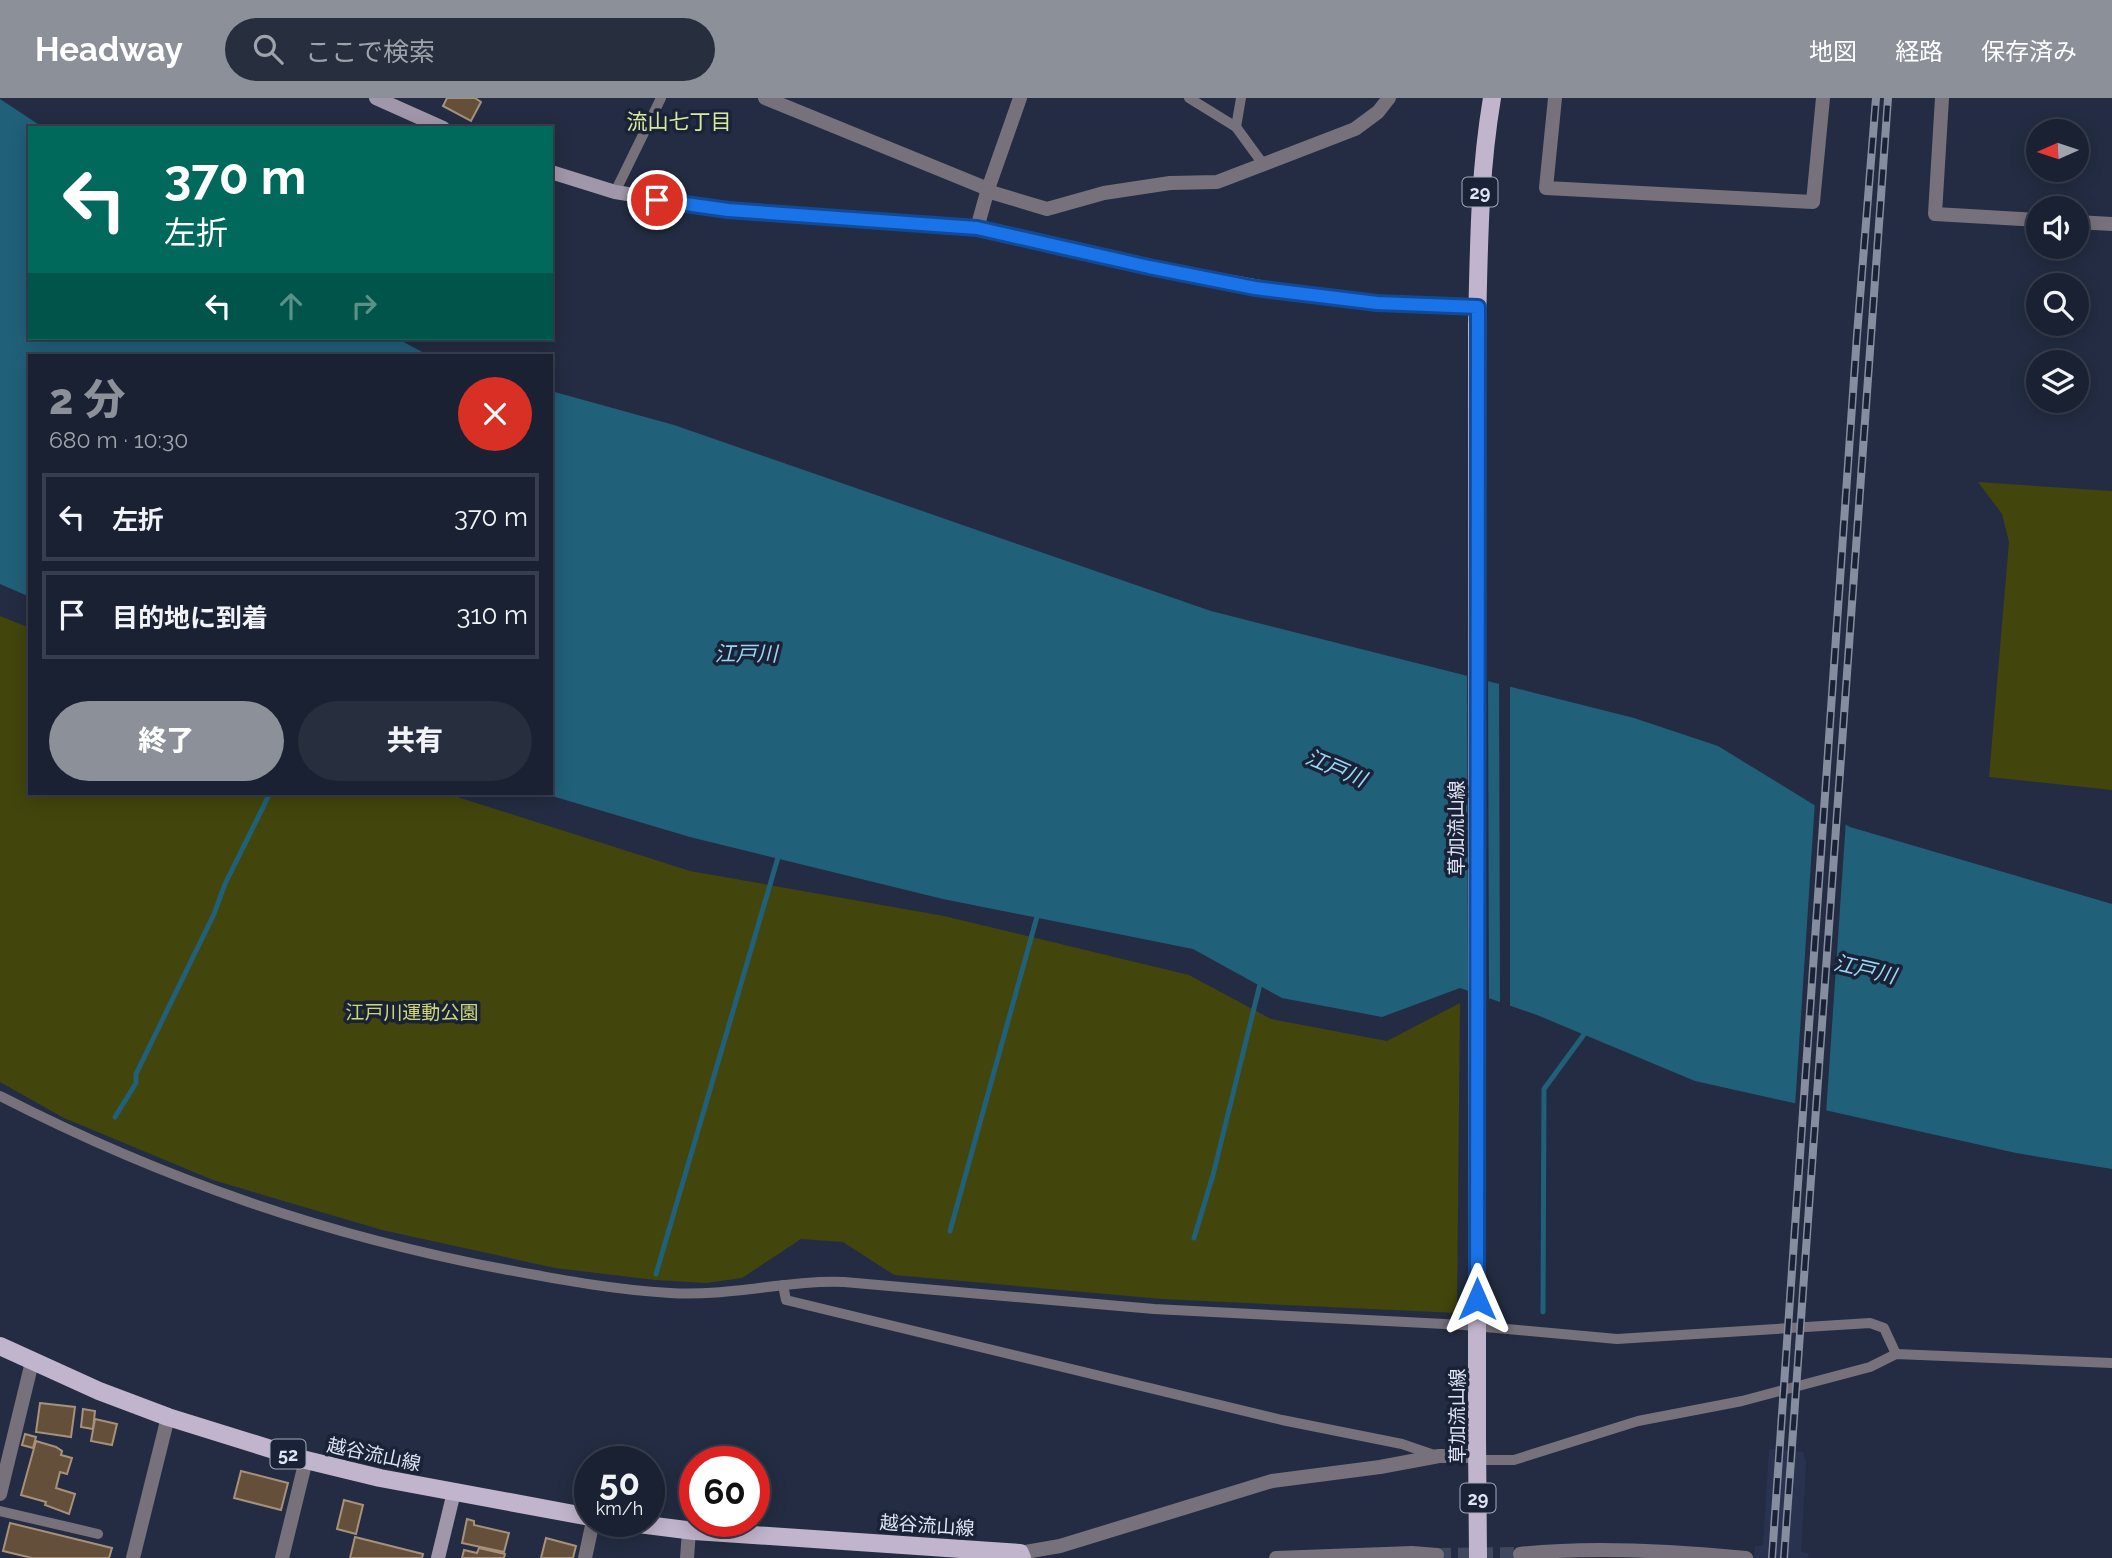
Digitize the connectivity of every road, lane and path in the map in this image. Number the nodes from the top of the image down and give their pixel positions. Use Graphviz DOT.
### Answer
graph roads {
  1 [pos="376,98"];
  2 [pos="661,98"];
  3 [pos="765,98"];
  4 [pos="1020,98"];
  5 [pos="1189,98"];
  6 [pos="1241,98"];
  7 [pos="1389,98"];
  8 [pos="1492,98"];
  9 [pos="1555,98"];
  10 [pos="1822,98"];
  11 [pos="1942,98"];
  12 [pos="439,126"];
  13 [pos="1237,127"];
  14 [pos="1263,164"];
  15 [pos="553,174"];
  16 [pos="988,190"];
  17 [pos="615,192"];
  18 [pos="2026,219"];
  19 [pos="2089,223"];
  20 [pos="2112,224"];
  21 [pos="977,228"];
  22 [pos="1478,307"];
  23 [pos="0,1096"];
  24 [pos="783,1285"];
  25 [pos="0,1346"];
  26 [pos="1896,1354"];
  27 [pos="32,1362"];
  28 [pos="2112,1363"];
  29 [pos="168,1417"];
  30 [pos="1478,1451"];
  31 [pos="5,1455"];
  32 [pos="1438,1456"];
  33 [pos="306,1460"];
  34 [pos="454,1492"];
  35 [pos="0,1494"];
  36 [pos="0,1511"];
  37 [pos="574,1516"];
  38 [pos="98,1534"];
  39 [pos="588,1537"];
  40 [pos="689,1537"];
  41 [pos="766,1537"];
  42 [pos="1520,1554"];
  43 [pos="1437,1555"];
  44 [pos="1717,1556"];
  45 [pos="1024,1557"];
  46 [pos="133,1558"];
  47 [pos="282,1558"];
  48 [pos="438,1558"];
  49 [pos="585,1558"];
  50 [pos="687,1558"];
  51 [pos="1276,1558"];
  52 [pos="1478,1558"];
  53 [pos="1746,1558"];
  1 -- 12 [label="street"];
  2 -- 17 [label="lane"];
  3 -- 16 [label="street"];
  4 -- 16 [label="street"];
  5 -- 13 [label="lane"];
  6 -- 13 [label="lane"];
  7 -- 14 [label="street"];
  8 -- 22 [label="main road, 草加流山線 / 29"];
  9 -- 10 [label="street"];
  11 -- 18 [label="street"];
  13 -- 14 [label="lane"];
  14 -- 16 [label="street"];
  15 -- 17 [label="street"];
  16 -- 21 [label="street"];
  17 -- 21 [label="street"];
  19 -- 20 [label="street"];
  21 -- 22 [label="street"];
  22 -- 30 [label="main road, 草加流山線 / 29, bridge"];
  23 -- 24 [label="lane"];
  24 -- 26 [label="lane"];
  24 -- 32 [label="lane"];
  25 -- 27 [label="main road, 越谷流山線 / 52"];
  26 -- 28 [label="lane"];
  26 -- 30 [label="lane"];
  27 -- 29 [label="main road, 越谷流山線 / 52"];
  27 -- 31 [label="street"];
  29 -- 33 [label="main road, 越谷流山線 / 52"];
  29 -- 46 [label="street"];
  30 -- 32 [label="street"];
  30 -- 52 [label="main road, 草加流山線 / 29"];
  31 -- 35 [label="street"];
  32 -- 45 [label="street"];
  33 -- 34 [label="main road, 越谷流山線 / 52"];
  33 -- 47 [label="street"];
  34 -- 37 [label="main road, 越谷流山線 / 52"];
  34 -- 48 [label="street"];
  36 -- 38 [label="lane"];
  39 -- 49 [label="street"];
  40 -- 50 [label="street"];
  41 -- 45 [label="main road, 越谷流山線"];
  42 -- 44 [label="street"];
  43 -- 51 [label="street"];
  44 -- 53 [label="street"];
}
